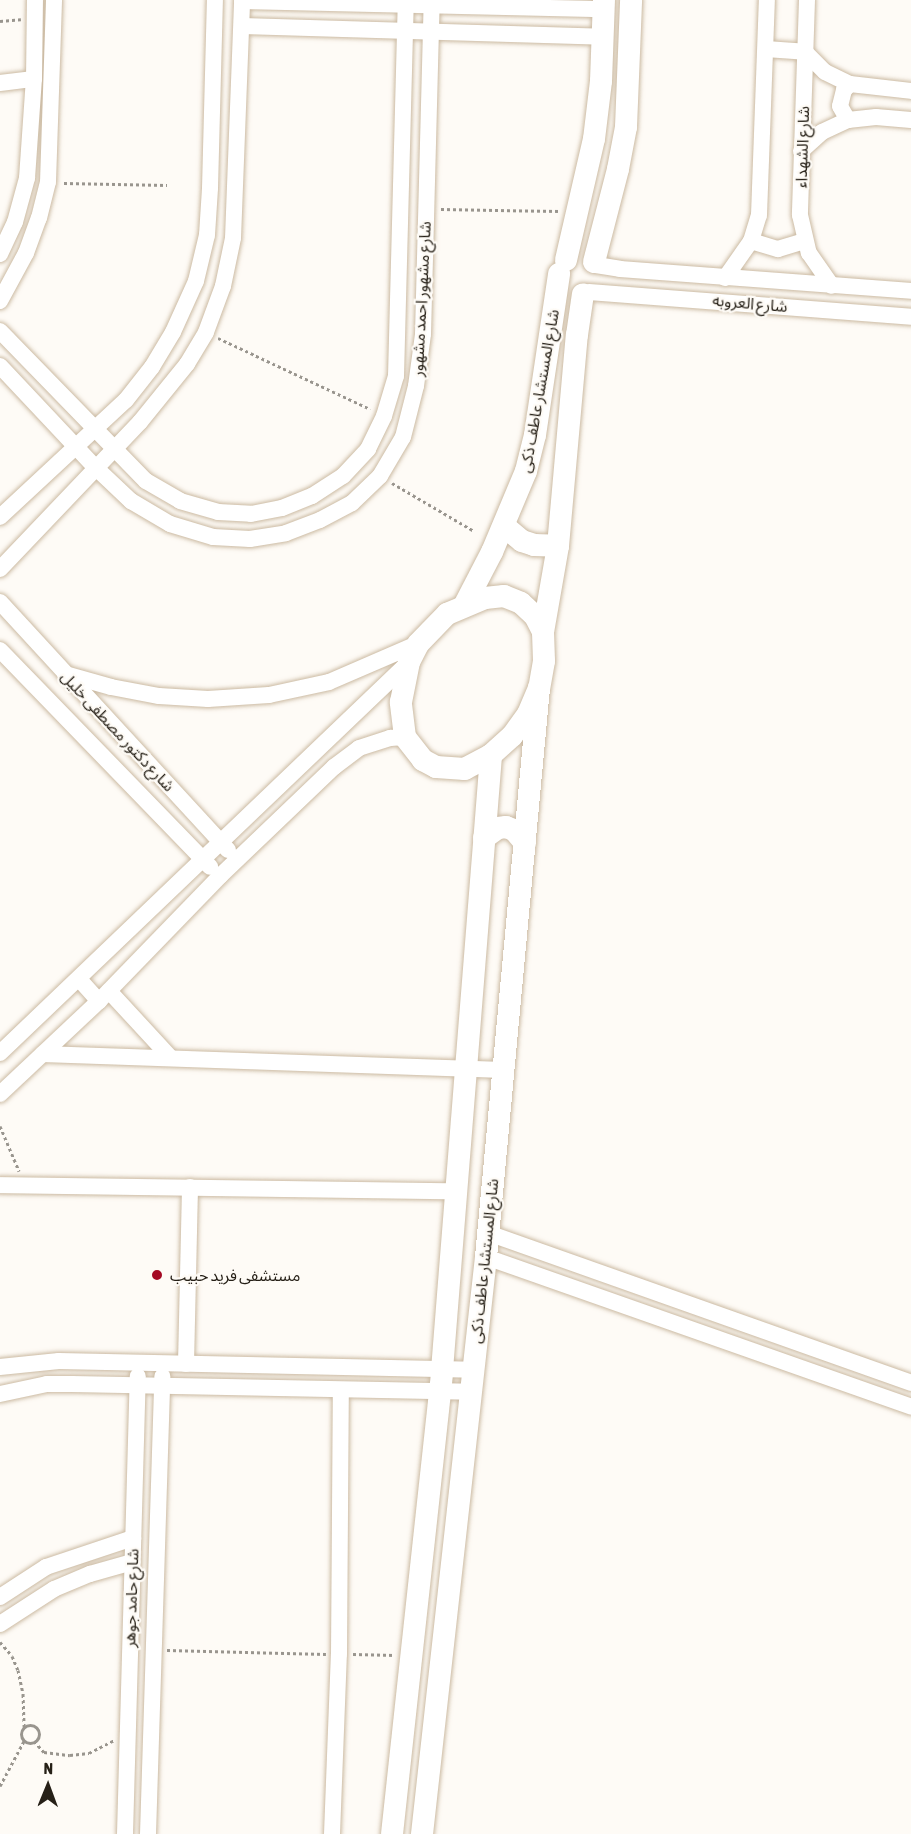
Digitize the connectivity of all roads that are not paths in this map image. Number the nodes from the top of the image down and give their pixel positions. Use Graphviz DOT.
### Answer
graph roads {
  1 [pos="35,0"];
  2 [pos="54,0"];
  3 [pos="215,0"];
  4 [pos="242,0"];
  5 [pos="631,0"];
  6 [pos="767,0"];
  7 [pos="807,0"];
  8 [pos="406,2"];
  9 [pos="432,2"];
  10 [pos="604,4"];
  11 [pos="242,26"];
  12 [pos="405,31"];
  13 [pos="431,31"];
  14 [pos="603,37"];
  15 [pos="766,49"];
  16 [pos="805,52"];
  17 [pos="34,79"];
  18 [pos="0,83"];
  19 [pos="850,84"];
  20 [pos="911,91"];
  21 [pos="848,120"];
  22 [pos="911,120"];
  23 [pos="801,152"];
  24 [pos="751,241"];
  25 [pos="805,241"];
  26 [pos="0,255"];
  27 [pos="595,264"];
  28 [pos="563,267"];
  29 [pos="628,270"];
  30 [pos="726,278"];
  31 [pos="832,286"];
  32 [pos="911,291"];
  33 [pos="586,293"];
  34 [pos="627,293"];
  35 [pos="0,301"];
  36 [pos="911,316"];
  37 [pos="0,331"];
  38 [pos="0,366"];
  39 [pos="96,430"];
  40 [pos="76,448"];
  41 [pos="114,449"];
  42 [pos="94,468"];
  43 [pos="0,517"];
  44 [pos="504,526"];
  45 [pos="558,546"];
  46 [pos="0,569"];
  47 [pos="0,602"];
  48 [pos="465,604"];
  49 [pos="543,632"];
  50 [pos="0,650"];
  51 [pos="414,653"];
  52 [pos="65,674"];
  53 [pos="538,688"];
  54 [pos="405,737"];
  55 [pos="331,739"];
  56 [pos="491,755"];
  57 [pos="346,757"];
  58 [pos="484,837"];
  59 [pos="525,843"];
  60 [pos="221,844"];
  61 [pos="238,859"];
  62 [pos="204,861"];
  63 [pos="220,876"];
  64 [pos="79,979"];
  65 [pos="104,996"];
  66 [pos="0,1053"];
  67 [pos="43,1054"];
  68 [pos="170,1058"];
  69 [pos="464,1068"];
  70 [pos="503,1070"];
  71 [pos="0,1094"];
  72 [pos="0,1185"];
  73 [pos="190,1187"];
  74 [pos="458,1191"];
  75 [pos="488,1233"];
  76 [pos="486,1257"];
  77 [pos="138,1363"];
  78 [pos="162,1363"];
  79 [pos="186,1364"];
  80 [pos="0,1367"];
  81 [pos="441,1381"];
  82 [pos="472,1381"];
  83 [pos="911,1383"];
  84 [pos="137,1386"];
  85 [pos="162,1386"];
  86 [pos="341,1390"];
  87 [pos="0,1394"];
  88 [pos="911,1407"];
  89 [pos="133,1538"];
  90 [pos="132,1562"];
  91 [pos="0,1597"];
  92 [pos="0,1624"];
  93 [pos="125,1834"];
  94 [pos="148,1834"];
  95 [pos="332,1834"];
  96 [pos="392,1834"];
  97 [pos="422,1834"];
  1 -- 17 [label="street"];
  2 -- 35 [label="street"];
  3 -- 39 [label="street"];
  4 -- 8 [label="street"];
  4 -- 11 [label="street"];
  5 -- 27 [label="street"];
  6 -- 15 [label="street"];
  7 -- 16 [label="street, شارع الشهداء"];
  8 -- 9 [label="street"];
  8 -- 12 [label="street, شارع مشهور احمد مشهور"];
  9 -- 10 [label="street"];
  9 -- 13 [label="street, شارع مشهور احمد مشهور"];
  10 -- 14 [label="street, شارع المستشار عاطف ذكى"];
  11 -- 12 [label="street"];
  11 -- 41 [label="street"];
  12 -- 13 [label="street"];
  12 -- 41 [label="street, شارع مشهور احمد مشهور"];
  13 -- 14 [label="street"];
  13 -- 42 [label="street, شارع مشهور احمد مشهور"];
  14 -- 28 [label="street, شارع المستشار عاطف ذكى"];
  15 -- 16 [label="street"];
  15 -- 24 [label="street"];
  16 -- 19 [label="street"];
  16 -- 23 [label="street, شارع الشهداء"];
  17 -- 18 [label="street"];
  17 -- 26 [label="street"];
  19 -- 20 [label="street"];
  19 -- 21 [label="street"];
  21 -- 22 [label="street"];
  21 -- 23 [label="street"];
  23 -- 25 [label="street, شارع الشهداء"];
  24 -- 25 [label="street"];
  24 -- 30 [label="street"];
  25 -- 31 [label="street, شارع الشهداء"];
  27 -- 28 [label="street"];
  27 -- 29 [label="street, شارع العروبه"];
  27 -- 33 [label="street"];
  28 -- 33 [label="street"];
  28 -- 44 [label="street, شارع المستشار عاطف ذكى"];
  29 -- 30 [label="street, شارع العروبه"];
  29 -- 34 [label="street"];
  30 -- 31 [label="street, شارع العروبه"];
  31 -- 32 [label="street, شارع العروبه"];
  33 -- 34 [label="street, شارع العروبه"];
  33 -- 45 [label="street, شارع المستشار عاطف ذكى"];
  34 -- 36 [label="street, شارع العروبه"];
  37 -- 39 [label="street, شارع مشهور احمد مشهور"];
  38 -- 40 [label="street, شارع مشهور احمد مشهور"];
  39 -- 40 [label="street"];
  39 -- 41 [label="street, شارع مشهور احمد مشهور"];
  40 -- 42 [label="street, شارع مشهور احمد مشهور"];
  40 -- 43 [label="street"];
  41 -- 42 [label="street"];
  42 -- 46 [label="street"];
  44 -- 45 [label="street"];
  44 -- 48 [label="street, شارع المستشار عاطف ذكى"];
  45 -- 49 [label="street, شارع المستشار عاطف ذكى"];
  47 -- 52 [label="street, شارع دكتور مصطفى خليل"];
  48 -- 49 [label="street"];
  48 -- 51 [label="street"];
  49 -- 53 [label="street"];
  50 -- 62 [label="street, شارع دكتور مصطفى خليل"];
  51 -- 52 [label="street"];
  51 -- 54 [label="street"];
  51 -- 55 [label="street"];
  52 -- 60 [label="street, شارع دكتور مصطفى خليل"];
  53 -- 56 [label="street"];
  53 -- 59 [label="street, شارع المستشار عاطف ذكى"];
  54 -- 56 [label="street"];
  54 -- 57 [label="street"];
  55 -- 57 [label="street"];
  55 -- 60 [label="street"];
  56 -- 58 [label="street, شارع المستشار عاطف ذكى"];
  57 -- 61 [label="street"];
  58 -- 59 [label="street"];
  58 -- 69 [label="street, شارع المستشار عاطف ذكى"];
  59 -- 70 [label="street, شارع المستشار عاطف ذكى"];
  60 -- 61 [label="street, شارع دكتور مصطفى خليل"];
  60 -- 62 [label="street"];
  61 -- 63 [label="street"];
  62 -- 63 [label="street, شارع دكتور مصطفى خليل"];
  62 -- 64 [label="street"];
  63 -- 65 [label="street"];
  64 -- 65 [label="street"];
  64 -- 66 [label="street"];
  65 -- 67 [label="street"];
  65 -- 68 [label="street"];
  67 -- 68 [label="street"];
  67 -- 71 [label="street"];
  68 -- 69 [label="street"];
  69 -- 70 [label="street"];
  69 -- 74 [label="street, شارع المستشار عاطف ذكى"];
  70 -- 75 [label="street, شارع المستشار عاطف ذكى"];
  72 -- 73 [label="street"];
  73 -- 74 [label="street"];
  73 -- 79 [label="street"];
  74 -- 81 [label="street, شارع المستشار عاطف ذكى"];
  75 -- 76 [label="street, شارع المستشار عاطف ذكى"];
  75 -- 83 [label="street"];
  76 -- 82 [label="street, شارع المستشار عاطف ذكى"];
  76 -- 88 [label="street"];
  77 -- 78 [label="street"];
  77 -- 80 [label="street"];
  77 -- 84 [label="street, شارع حامد جوهر"];
  78 -- 79 [label="street"];
  78 -- 85 [label="street, شارع حامد جوهر"];
  79 -- 81 [label="street"];
  81 -- 82 [label="street"];
  81 -- 86 [label="street"];
  81 -- 96 [label="street, شارع المستشار عاطف ذكى"];
  82 -- 97 [label="street, شارع المستشار عاطف ذكى"];
  84 -- 85 [label="street"];
  84 -- 87 [label="street"];
  84 -- 89 [label="street, شارع حامد جوهر"];
  85 -- 86 [label="street"];
  85 -- 94 [label="street, شارع حامد جوهر"];
  86 -- 95 [label="street"];
  89 -- 90 [label="street, شارع حامد جوهر"];
  89 -- 91 [label="street"];
  90 -- 92 [label="street"];
  90 -- 93 [label="street, شارع حامد جوهر"];
}
